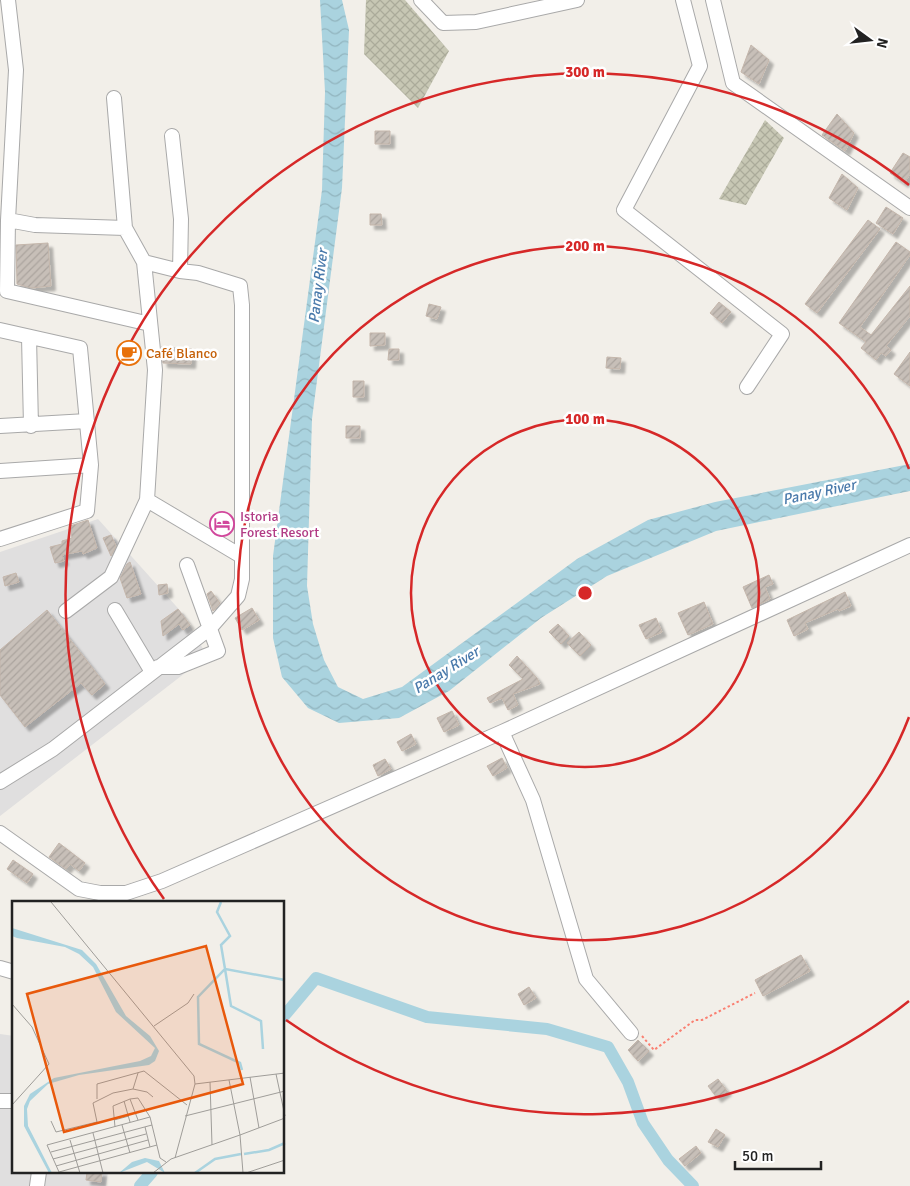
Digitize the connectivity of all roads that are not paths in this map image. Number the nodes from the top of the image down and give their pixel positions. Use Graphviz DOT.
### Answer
graph roads {
  1 [pos="8,0"];
  2 [pos="421,0"];
  3 [pos="577,0"];
  4 [pos="683,0"];
  5 [pos="713,0"];
  6 [pos="114,98"];
  7 [pos="172,136"];
  8 [pos="910,208"];
  9 [pos="8,220"];
  10 [pos="125,228"];
  11 [pos="144,262"];
  12 [pos="180,271"];
  13 [pos="150,324"];
  14 [pos="0,330"];
  15 [pos="29,337"];
  16 [pos="747,387"];
  17 [pos="87,421"];
  18 [pos="0,426"];
  19 [pos="32,426"];
  20 [pos="92,465"];
  21 [pos="0,471"];
  22 [pos="147,500"];
  23 [pos="0,540"];
  24 [pos="910,545"];
  25 [pos="241,556"];
  26 [pos="187,565"];
  27 [pos="115,610"];
  28 [pos="66,611"];
  29 [pos="210,628"];
  30 [pos="155,669"];
  31 [pos="502,732"];
  32 [pos="0,782"];
  33 [pos="0,833"];
  34 [pos="78,896"];
  35 [pos="631,1032"];
  1 -- 9 [label="street"];
  2 -- 3 [label="street"];
  4 -- 16 [label="street"];
  5 -- 8 [label="street"];
  6 -- 10 [label="street"];
  7 -- 12 [label="street"];
  9 -- 10 [label="street"];
  9 -- 13 [label="street"];
  10 -- 11 [label="street"];
  11 -- 12 [label="street"];
  11 -- 13 [label="street"];
  12 -- 25 [label="street"];
  13 -- 22 [label="street"];
  14 -- 15 [label="street"];
  15 -- 17 [label="street"];
  15 -- 19 [label="street"];
  17 -- 19 [label="street"];
  17 -- 20 [label="street"];
  18 -- 19 [label="street"];
  20 -- 21 [label="street"];
  20 -- 23 [label="street"];
  22 -- 25 [label="street"];
  22 -- 28 [label="street"];
  24 -- 31 [label="street"];
  25 -- 29 [label="street"];
  26 -- 29 [label="street"];
  27 -- 30 [label="street"];
  29 -- 30 [label="street"];
  29 -- 30 [label="street"];
  30 -- 32 [label="street"];
  31 -- 34 [label="street"];
  31 -- 35 [label="street"];
  33 -- 34 [label="street"];
}
